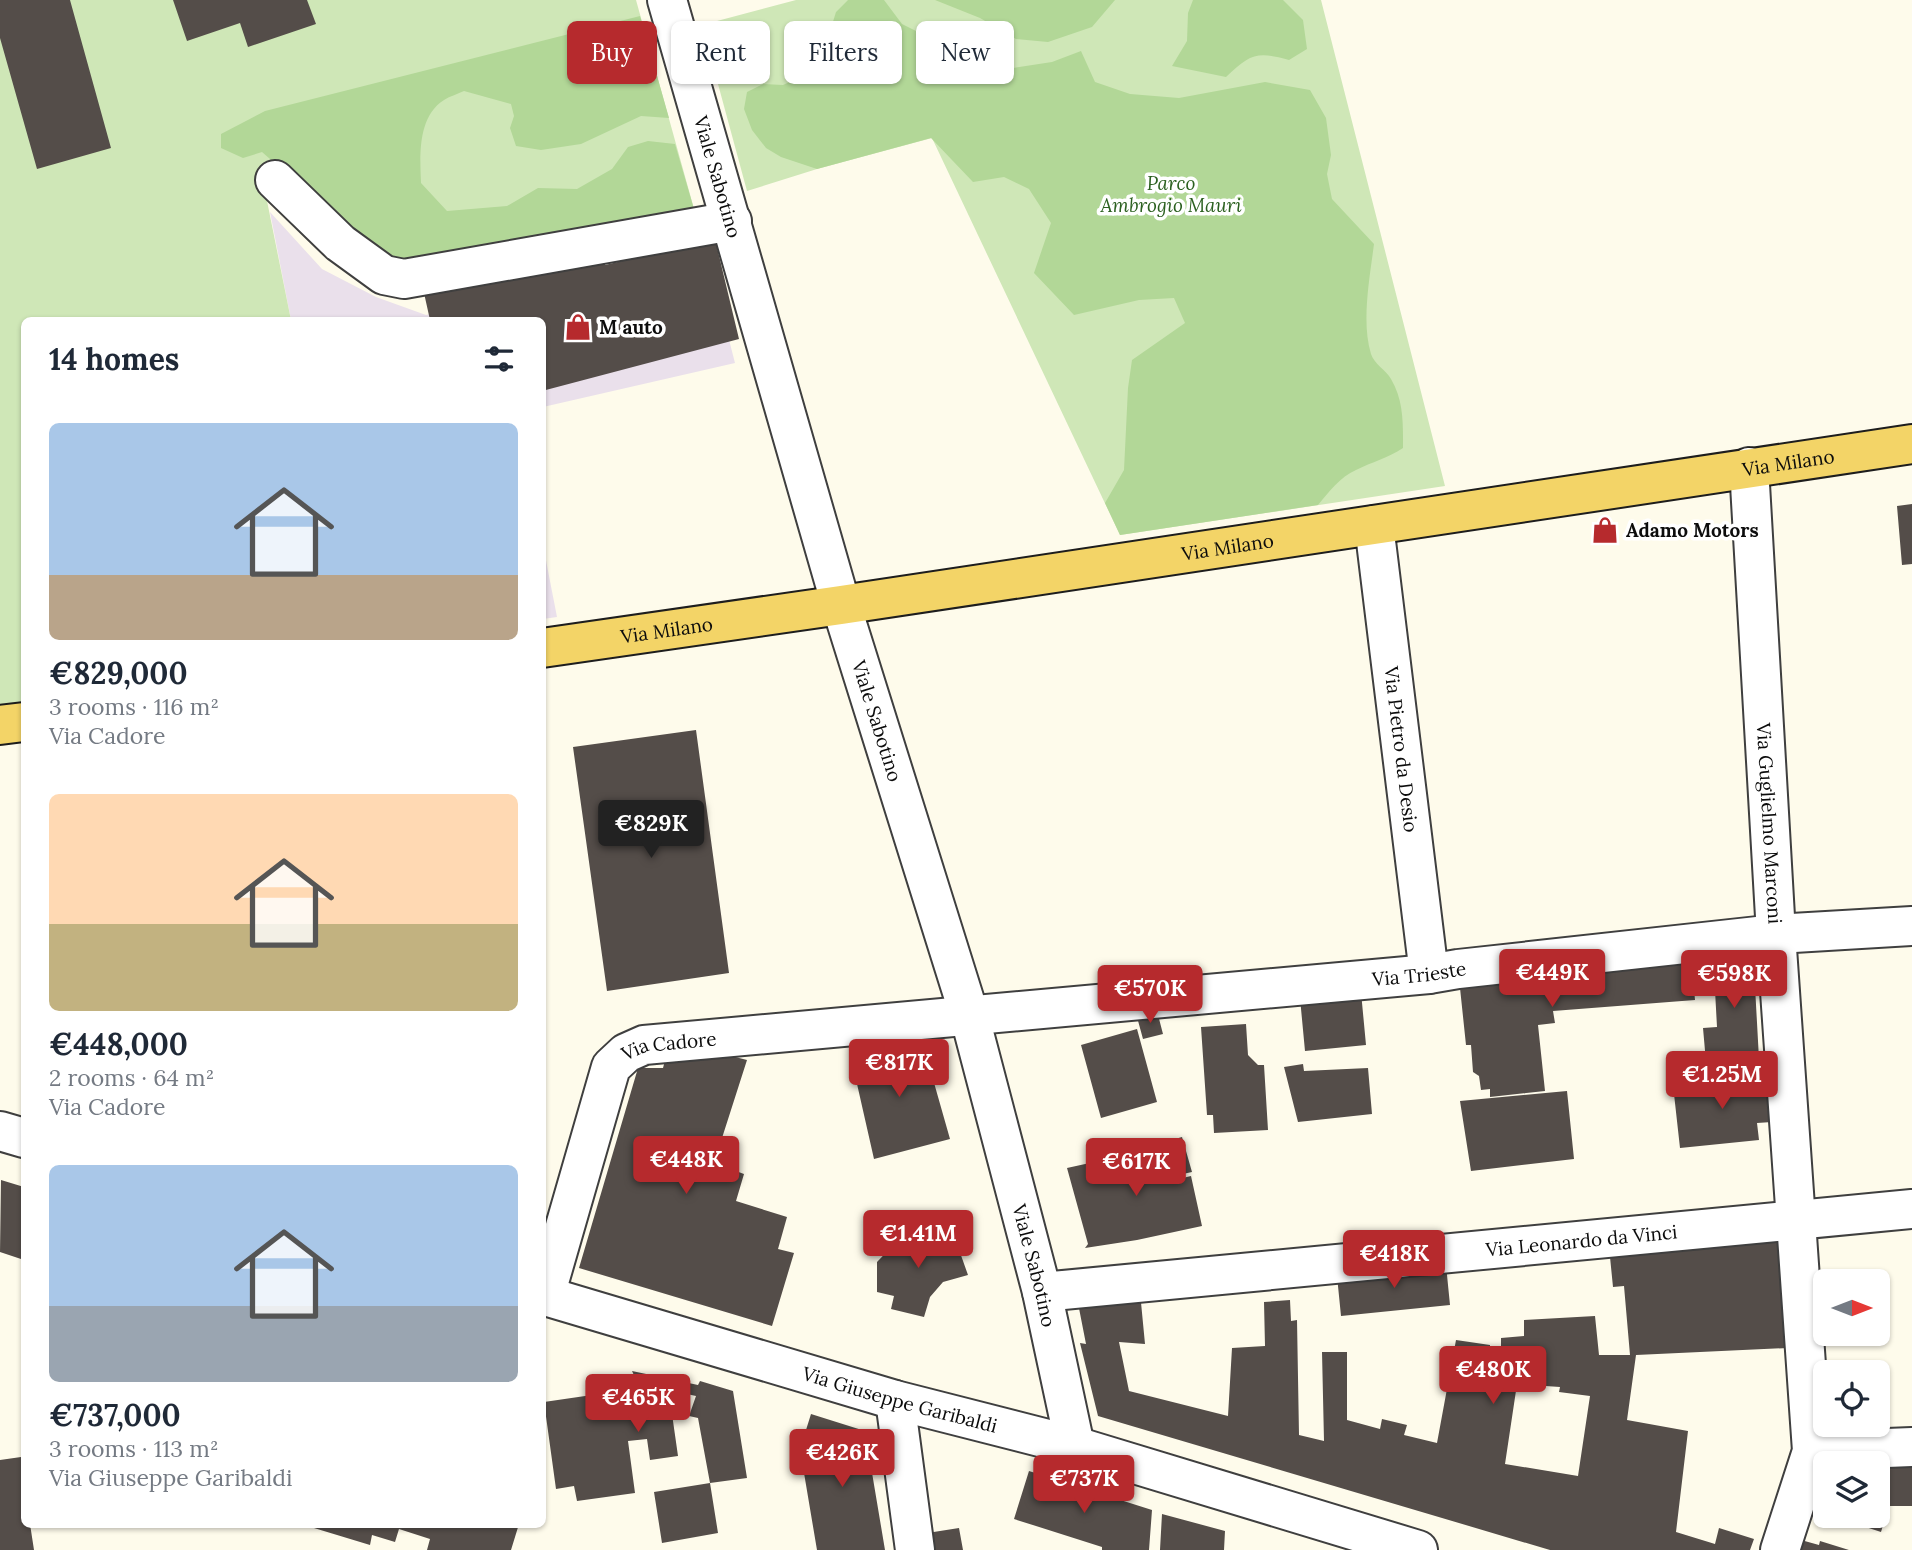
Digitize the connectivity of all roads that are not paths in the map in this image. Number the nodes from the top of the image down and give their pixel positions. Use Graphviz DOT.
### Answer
graph roads {
  1 [pos="667,0"];
  2 [pos="275,180"];
  3 [pos="732,221"];
  4 [pos="1912,444"];
  5 [pos="1749,467"];
  6 [pos="1374,525"];
  7 [pos="841,605"];
  8 [pos="546,647"];
  9 [pos="21,722"];
  10 [pos="0,725"];
  11 [pos="1912,926"];
  12 [pos="1776,934"];
  13 [pos="1430,974"];
  14 [pos="969,1014"];
  15 [pos="0,1131"];
  16 [pos="21,1137"];
  17 [pos="1912,1209"];
  18 [pos="1794,1220"];
  19 [pos="546,1288"];
  20 [pos="1042,1292"];
  21 [pos="546,1296"];
  22 [pos="895,1399"];
  23 [pos="1075,1446"];
  24 [pos="1912,1447"];
  25 [pos="1812,1451"];
  26 [pos="1373,1543"];
  27 [pos="915,1550"];
  28 [pos="1418,1550"];
  29 [pos="1780,1550"];
  1 -- 3 [label="street, Viale Sabotino"];
  2 -- 3 [label="street"];
  3 -- 7 [label="street, Viale Sabotino"];
  4 -- 5 [label="main road, Via Milano"];
  5 -- 6 [label="main road, Via Milano"];
  5 -- 12 [label="street, Via Guglielmo Marconi"];
  6 -- 7 [label="main road, Via Milano"];
  6 -- 13 [label="street, Via Pietro da Desio"];
  7 -- 8 [label="main road, Via Milano"];
  7 -- 14 [label="street, Viale Sabotino"];
  9 -- 10 [label="main road"];
  11 -- 12 [label="street, Via Trieste"];
  12 -- 13 [label="street, Via Trieste"];
  12 -- 18 [label="street, Via Guglielmo Marconi"];
  13 -- 14 [label="street, Via Trieste"];
  14 -- 19 [label="street, Via Cadore"];
  14 -- 20 [label="street, Viale Sabotino"];
  15 -- 16 [label="street"];
  17 -- 18 [label="street, Via Leonardo da Vinci"];
  18 -- 20 [label="street, Via Leonardo da Vinci"];
  18 -- 25 [label="street, Via Guglielmo Marconi"];
  20 -- 23 [label="street, Viale Sabotino"];
  21 -- 22 [label="street, Via Giuseppe Garibaldi"];
  22 -- 23 [label="street, Via Giuseppe Garibaldi"];
  22 -- 27 [label="street"];
  23 -- 26 [label="street, Via Giuseppe Garibaldi"];
  24 -- 25 [label="street"];
  25 -- 29 [label="street, Via Guglielmo Marconi"];
  26 -- 28 [label="street, Via Giuseppe Garibaldi"];
}
